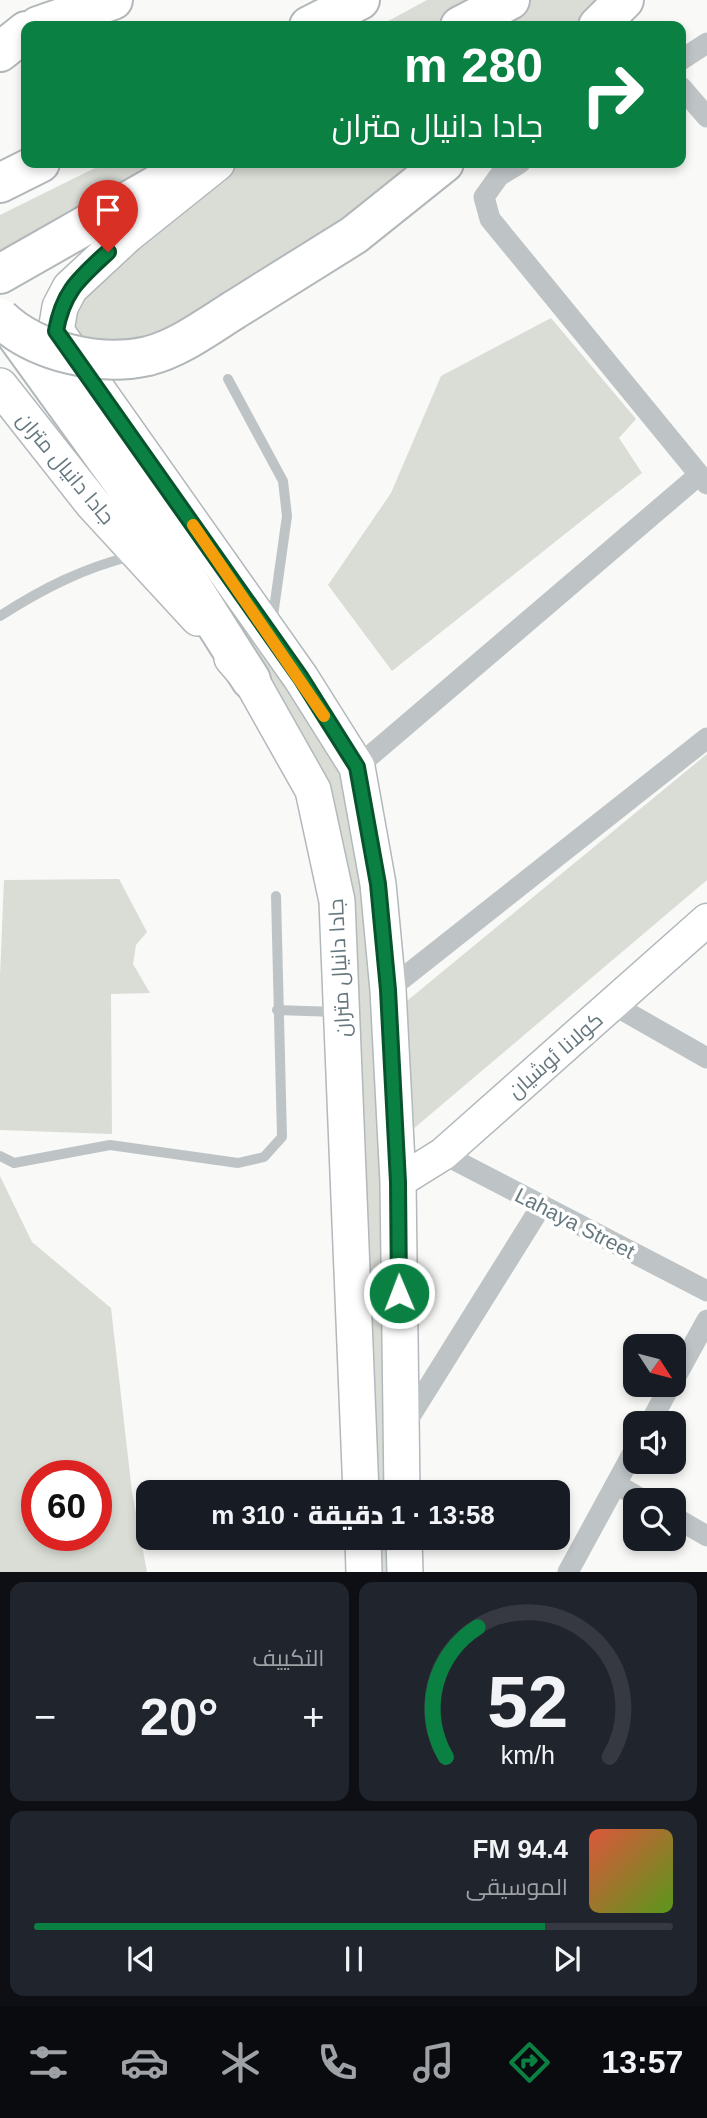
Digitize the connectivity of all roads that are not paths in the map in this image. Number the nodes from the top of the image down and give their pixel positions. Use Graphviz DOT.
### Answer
graph roads {
  1 [pos="113,0"];
  2 [pos="360,0"];
  3 [pos="510,0"];
  4 [pos="624,0"];
  5 [pos="54,20"];
  6 [pos="319,21"];
  7 [pos="470,21"];
  8 [pos="603,21"];
  9 [pos="21,35"];
  10 [pos="707,43"];
  11 [pos="0,52"];
  12 [pos="686,57"];
  13 [pos="686,93"];
  14 [pos="707,117"];
  15 [pos="30,168"];
  16 [pos="186,168"];
  17 [pos="211,168"];
  18 [pos="438,168"];
  19 [pos="512,168"];
  20 [pos="0,183"];
  21 [pos="0,274"];
  22 [pos="4,321"];
  23 [pos="56,331"];
  24 [pos="228,379"];
  25 [pos="0,386"];
  26 [pos="703,479"];
  27 [pos="145,536"];
  28 [pos="0,616"];
  29 [pos="270,638"];
  30 [pos="251,680"];
  31 [pos="707,738"];
  32 [pos="357,767"];
  33 [pos="276,896"];
  34 [pos="707,920"];
  35 [pos="388,990"];
  36 [pos="612,1004"];
  37 [pos="277,1010"];
  38 [pos="342,1013"];
  39 [pos="707,1058"];
  40 [pos="393,1086"];
  41 [pos="345,1090"];
  42 [pos="443,1154"];
  43 [pos="0,1156"];
  44 [pos="398,1182"];
  45 [pos="542,1205"];
  46 [pos="707,1291"];
  47 [pos="707,1320"];
  48 [pos="686,1358"];
  49 [pos="400,1431"];
  50 [pos="623,1471"];
  51 [pos="360,1480"];
  52 [pos="402,1480"];
  53 [pos="616,1484"];
  54 [pos="623,1488"];
  55 [pos="686,1524"];
  56 [pos="707,1536"];
  57 [pos="363,1550"];
  58 [pos="404,1550"];
  59 [pos="364,1572"];
  60 [pos="405,1572"];
  61 [pos="568,1572"];
  1 -- 5 [label="highway"];
  2 -- 6 [label="highway"];
  3 -- 7 [label="highway"];
  4 -- 8 [label="highway"];
  9 -- 11 [label="highway"];
  10 -- 12 [label="street"];
  13 -- 14 [label="street"];
  15 -- 20 [label="highway"];
  16 -- 21 [label="highway"];
  17 -- 23 [label="main road"];
  18 -- 22 [label="highway, bridge"];
  19 -- 26 [label="street"];
  22 -- 23 [label="main road"];
  22 -- 27 [label="highway"];
  23 -- 29 [label="main road, جادا دانيال متران"];
  24 -- 29 [label="lane"];
  25 -- 27 [label="main road, جادا دانيال متران"];
  26 -- 32 [label="street"];
  27 -- 28 [label="lane"];
  27 -- 30 [label="highway"];
  29 -- 32 [label="main road, جادا دانيال متران"];
  30 -- 38 [label="main road, جادا دانيال متران"];
  31 -- 35 [label="street"];
  32 -- 35 [label="main road, جادا دانيال متران"];
  33 -- 37 [label="lane"];
  34 -- 36 [label="street, كولانا ئوشيان"];
  35 -- 40 [label="main road, جادا دانيال متران"];
  36 -- 39 [label="street"];
  36 -- 42 [label="street, كولانا ئوشيان"];
  37 -- 38 [label="lane"];
  37 -- 43 [label="lane"];
  38 -- 41 [label="main road, جادا دانيال متران"];
  40 -- 41 [label="main road"];
  40 -- 44 [label="main road, جادا دانيال متران"];
  41 -- 51 [label="main road, جادا دانيال متران"];
  42 -- 44 [label="street, كولانا ئوشيان"];
  42 -- 45 [label="street, Lahaya Street"];
  44 -- 49 [label="main road, جادا دانيال متران"];
  45 -- 46 [label="street, Lahaya Street"];
  45 -- 49 [label="street"];
  47 -- 48 [label="street"];
  49 -- 52 [label="main road, جادا دانيال متران"];
  50 -- 53 [label="street"];
  53 -- 54 [label="street"];
  53 -- 61 [label="street"];
  55 -- 56 [label="street"];
  57 -- 59 [label="main road"];
  58 -- 60 [label="main road"];
}
